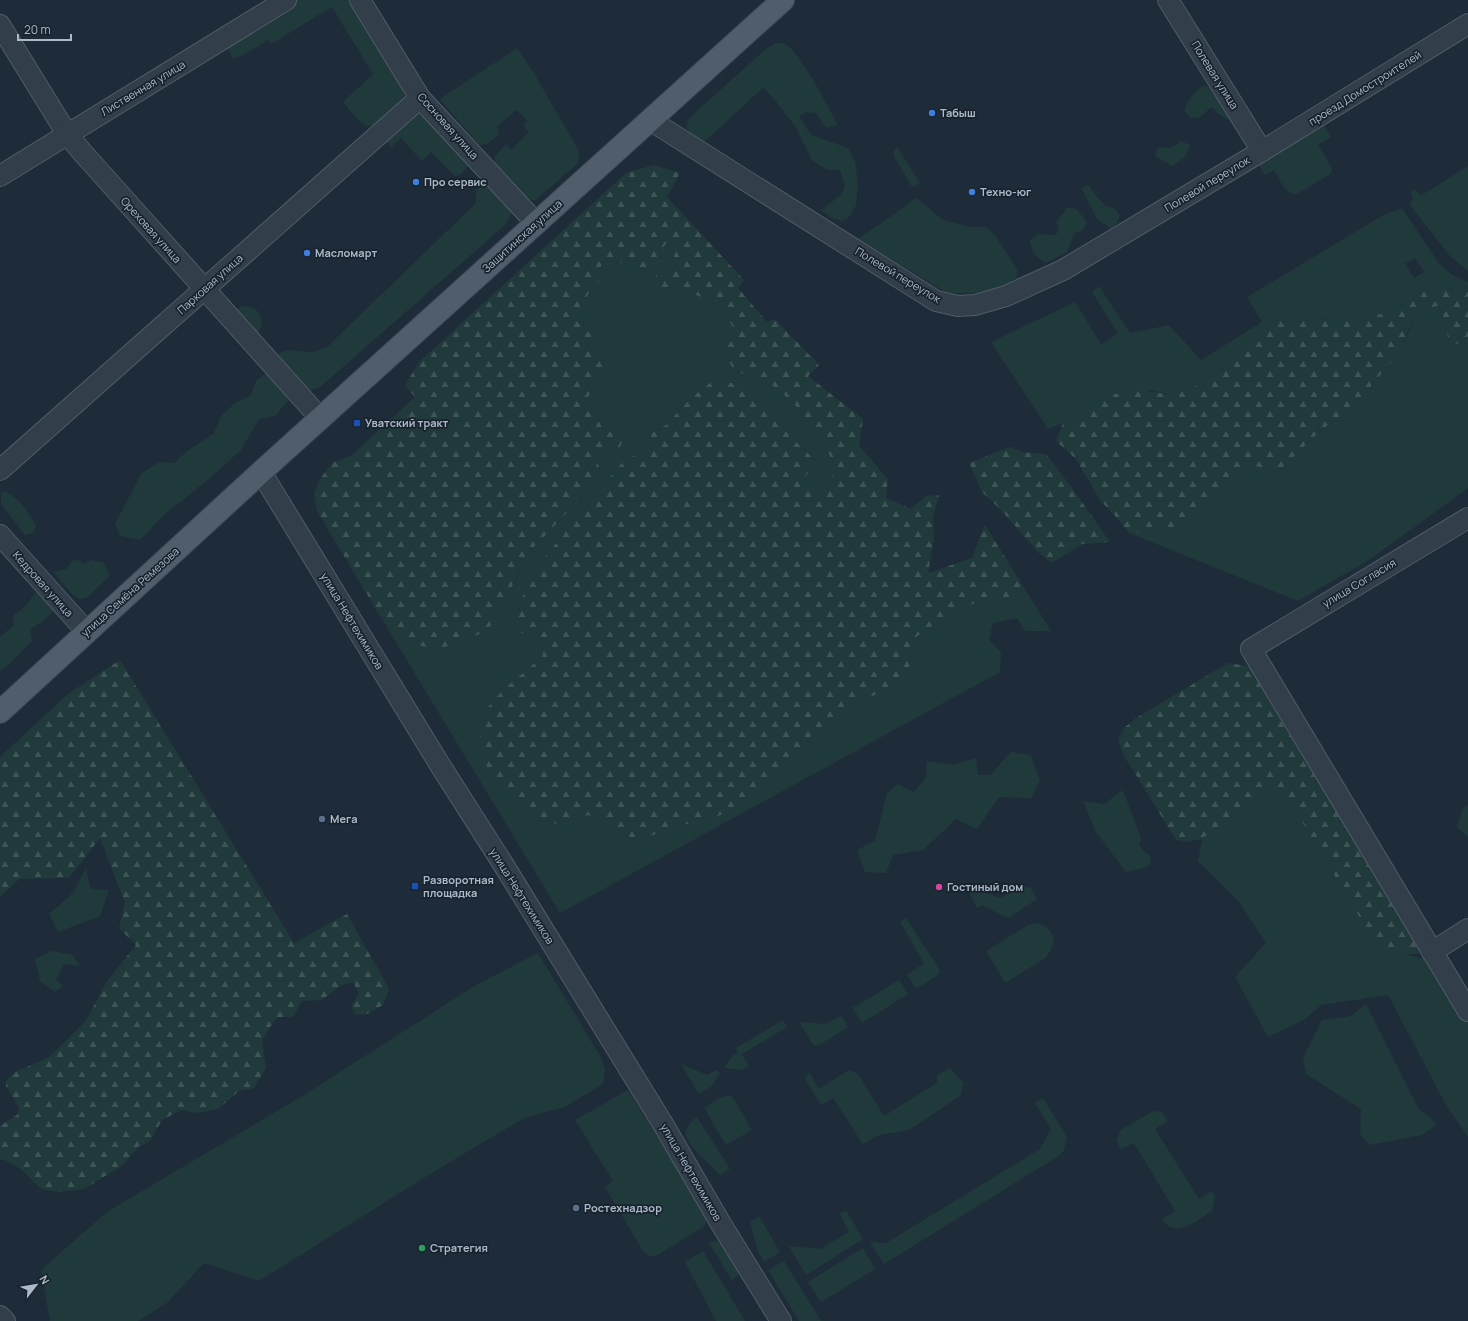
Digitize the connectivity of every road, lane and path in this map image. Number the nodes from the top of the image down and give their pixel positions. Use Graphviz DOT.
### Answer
graph roads {
  1 [pos="286,0"];
  2 [pos="360,0"];
  3 [pos="783,0"];
  4 [pos="1170,1"];
  5 [pos="1468,24"];
  6 [pos="0,25"];
  7 [pos="420,98"];
  8 [pos="650,120"];
  9 [pos="67,134"];
  10 [pos="1262,151"];
  11 [pos="0,176"];
  12 [pos="536,223"];
  13 [pos="204,290"];
  14 [pos="321,419"];
  15 [pos="0,470"];
  16 [pos="261,472"];
  17 [pos="1468,518"];
  18 [pos="0,535"];
  19 [pos="87,632"];
  20 [pos="0,712"];
  21 [pos="1468,929"];
  22 [pos="1432,952"];
  23 [pos="1468,1011"];
  24 [pos="0,1316"];
  25 [pos="5,1321"];
  26 [pos="781,1321"];
  1 -- 9 [label="street, Лиственная улица"];
  2 -- 7 [label="street, Сосновая улица"];
  3 -- 8 [label="main road, Защитинская улица"];
  4 -- 10 [label="street, Полевая улица"];
  5 -- 10 [label="street, проезд Домостроителей"];
  6 -- 9 [label="street, Ореховая улица"];
  7 -- 12 [label="street, Сосновая улица"];
  7 -- 13 [label="street, Парковая улица"];
  8 -- 10 [label="street, Полевой переулок"];
  8 -- 12 [label="main road, Защитинская улица"];
  9 -- 11 [label="street, Лиственная улица"];
  9 -- 13 [label="street, Ореховая улица"];
  12 -- 14 [label="main road, Защитинская улица"];
  13 -- 14 [label="street, Ореховая улица"];
  13 -- 15 [label="street, Парковая улица"];
  14 -- 16 [label="main road, Защитинская улица"];
  16 -- 19 [label="main road, улица Семёна Ремезова"];
  16 -- 26 [label="street, улица Нефтехимиков"];
  17 -- 22 [label="street, улица Согласия"];
  18 -- 19 [label="street, Кедровая улица"];
  19 -- 20 [label="main road, улица Семёна Ремезова"];
  21 -- 22 [label="street"];
  22 -- 23 [label="street"];
  24 -- 25 [label="street"];
}
